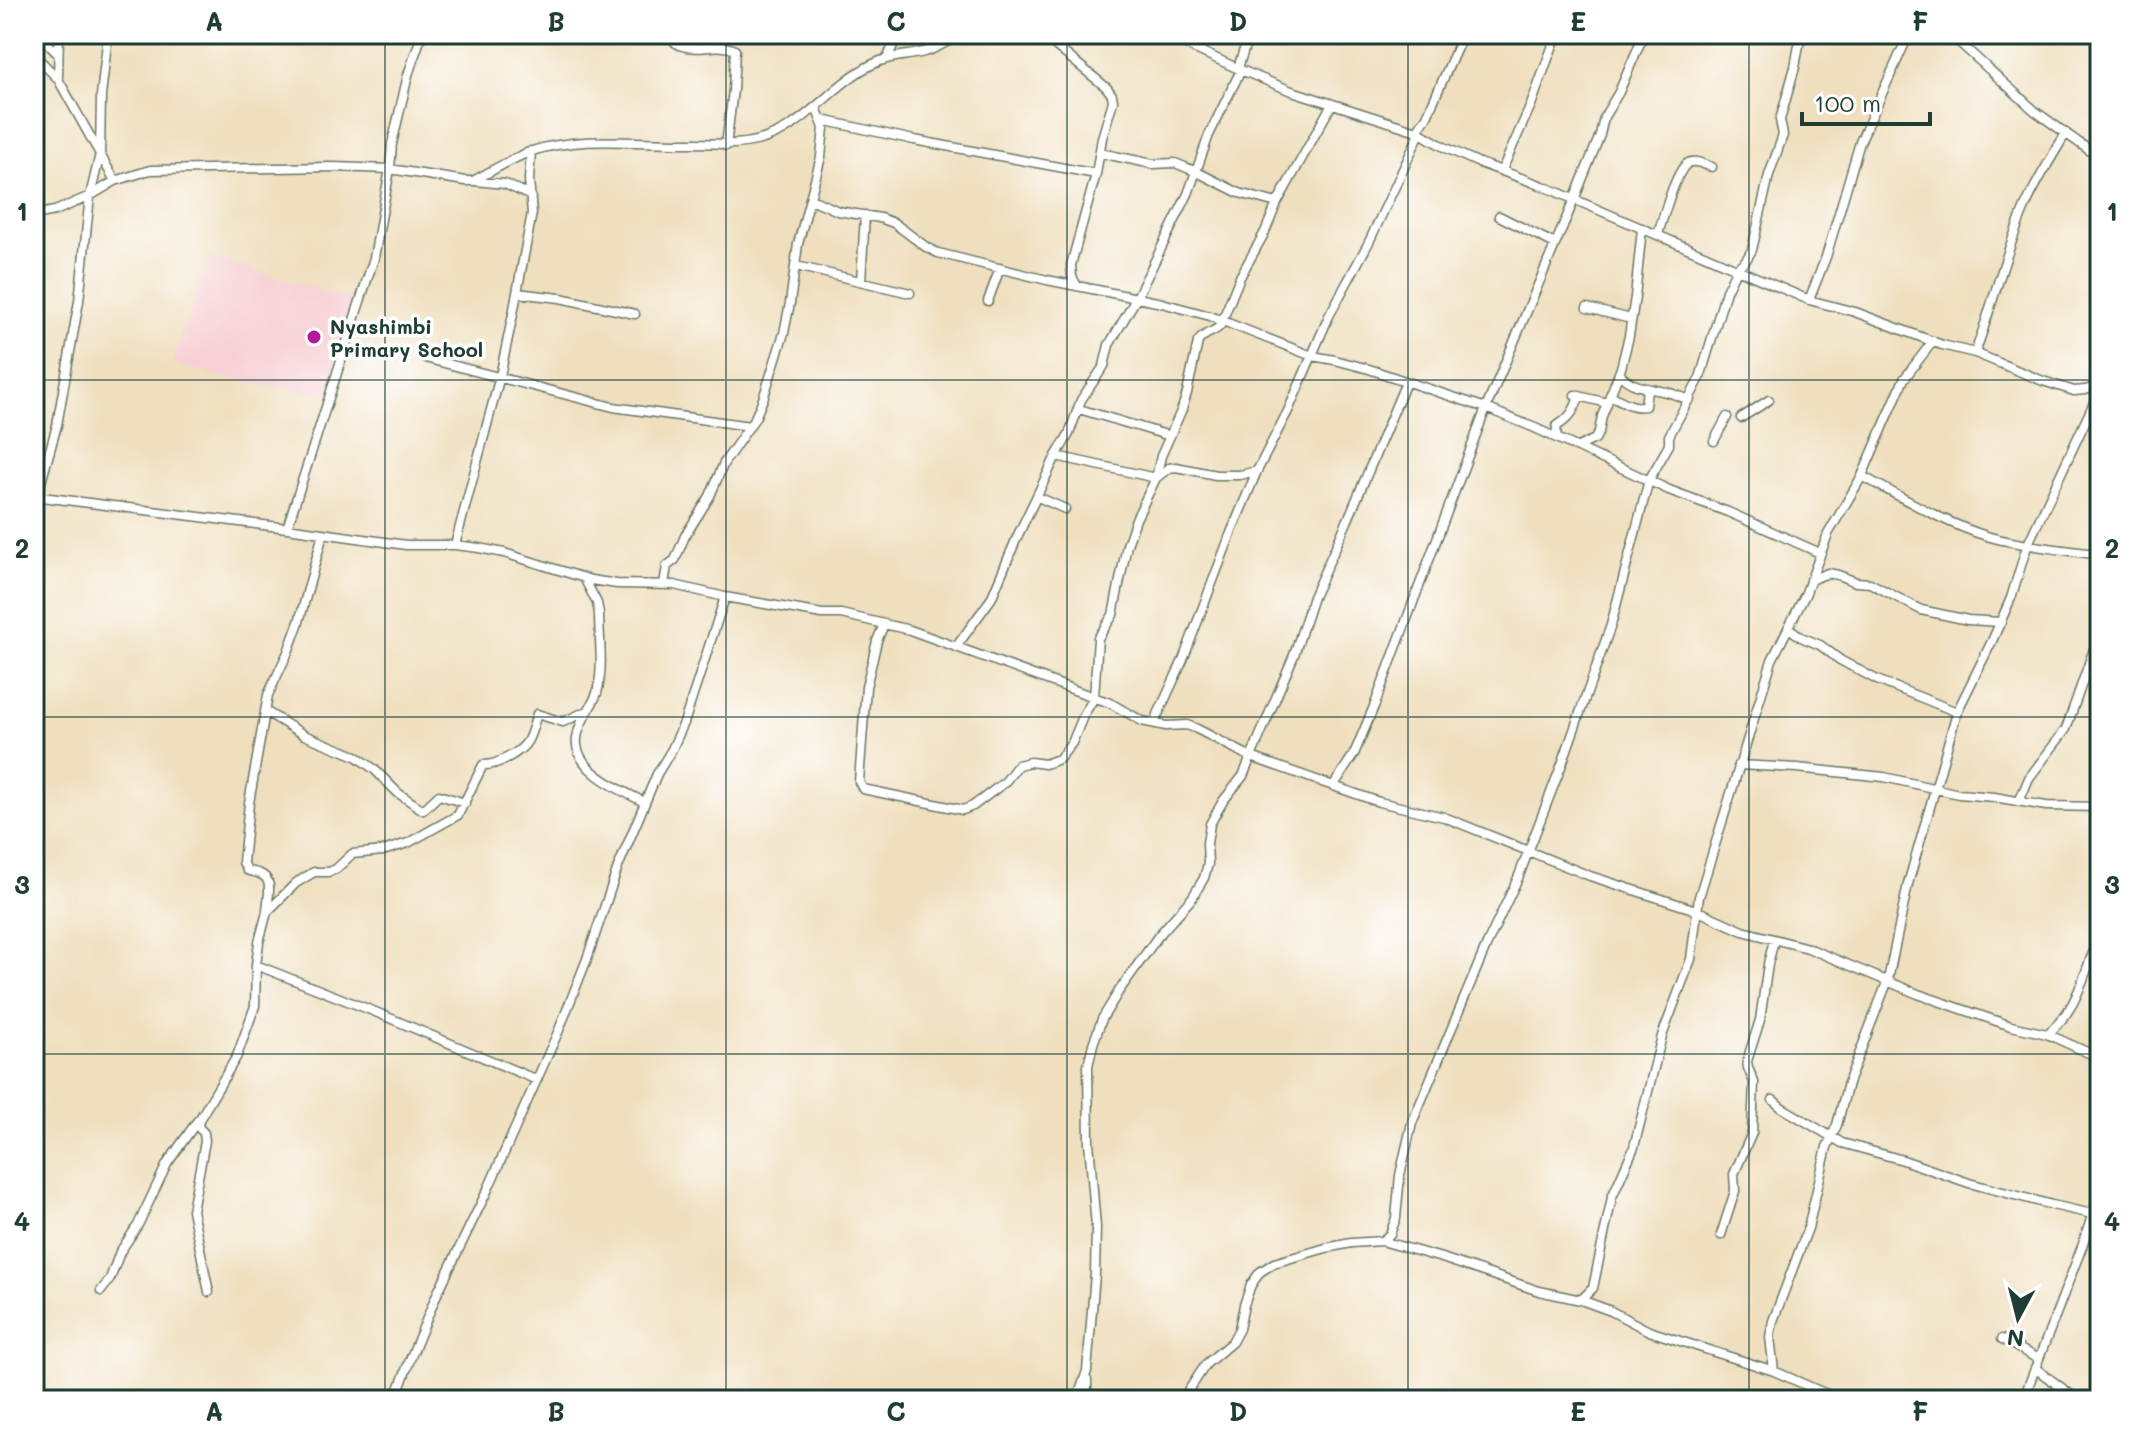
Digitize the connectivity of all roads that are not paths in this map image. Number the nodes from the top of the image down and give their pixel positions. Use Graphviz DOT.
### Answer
graph roads {
  1 [pos="59,34"];
  2 [pos="108,34"];
  3 [pos="422,34"];
  4 [pos="666,34"];
  5 [pos="898,34"];
  6 [pos="962,34"];
  7 [pos="1041,34"];
  8 [pos="1169,34"];
  9 [pos="1249,34"];
  10 [pos="1463,34"];
  11 [pos="1557,34"];
  12 [pos="1644,34"];
  13 [pos="1801,34"];
  14 [pos="1909,34"];
  15 [pos="1950,34"];
  16 [pos="34,35"];
  17 [pos="34,54"];
  18 [pos="58,54"];
  19 [pos="888,57"];
  20 [pos="1239,69"];
  21 [pos="58,79"];
  22 [pos="1332,104"];
  23 [pos="816,107"];
  24 [pos="822,120"];
  25 [pos="1418,132"];
  26 [pos="2066,133"];
  27 [pos="726,146"];
  28 [pos="531,151"];
  29 [pos="1100,153"];
  30 [pos="100,154"];
  31 [pos="2100,158"];
  32 [pos="1712,167"];
  33 [pos="390,169"];
  34 [pos="1502,170"];
  35 [pos="1197,172"];
  36 [pos="1096,174"];
  37 [pos="115,181"];
  38 [pos="473,181"];
  39 [pos="90,196"];
  40 [pos="531,196"];
  41 [pos="811,199"];
  42 [pos="1574,200"];
  43 [pos="1277,203"];
  44 [pos="34,215"];
  45 [pos="865,215"];
  46 [pos="1499,216"];
  47 [pos="1642,228"];
  48 [pos="1658,234"];
  49 [pos="1555,244"];
  50 [pos="796,266"];
  51 [pos="1000,268"];
  52 [pos="1737,268"];
  53 [pos="861,281"];
  54 [pos="1077,286"];
  55 [pos="517,293"];
  56 [pos="910,293"];
  57 [pos="1136,299"];
  58 [pos="1809,300"];
  59 [pos="988,301"];
  60 [pos="1587,308"];
  61 [pos="635,314"];
  62 [pos="1631,319"];
  63 [pos="1222,321"];
  64 [pos="1933,341"];
  65 [pos="1975,353"];
  66 [pos="1312,356"];
  67 [pos="425,358"];
  68 [pos="1619,373"];
  69 [pos="500,376"];
  70 [pos="1406,382"];
  71 [pos="2100,388"];
  72 [pos="1647,389"];
  73 [pos="1608,399"];
  74 [pos="1690,399"];
  75 [pos="1769,400"];
  76 [pos="1486,408"];
  77 [pos="1079,409"];
  78 [pos="1727,417"];
  79 [pos="1741,418"];
  80 [pos="750,426"];
  81 [pos="1170,436"];
  82 [pos="1556,437"];
  83 [pos="1714,441"];
  84 [pos="1577,448"];
  85 [pos="1056,456"];
  86 [pos="1257,471"];
  87 [pos="1862,476"];
  88 [pos="1156,478"];
  89 [pos="1649,480"];
  90 [pos="35,497"];
  91 [pos="1038,497"];
  92 [pos="1065,509"];
  93 [pos="287,528"];
  94 [pos="323,534"];
  95 [pos="455,545"];
  96 [pos="2027,546"];
  97 [pos="1820,553"];
  98 [pos="2100,555"];
  99 [pos="584,577"];
  100 [pos="1809,580"];
  101 [pos="664,584"];
  102 [pos="725,597"];
  103 [pos="2001,622"];
  104 [pos="884,624"];
  105 [pos="1789,628"];
  106 [pos="2100,632"];
  107 [pos="956,647"];
  108 [pos="1094,698"];
  109 [pos="265,711"];
  110 [pos="585,712"];
  111 [pos="1957,712"];
  112 [pos="1154,723"];
  113 [pos="1251,757"];
  114 [pos="1738,765"];
  115 [pos="1334,785"];
  116 [pos="1934,790"];
  117 [pos="644,802"];
  118 [pos="2019,802"];
  119 [pos="465,803"];
  120 [pos="2100,807"];
  121 [pos="2100,837"];
  122 [pos="2100,848"];
  123 [pos="1529,850"];
  124 [pos="1696,910"];
  125 [pos="267,912"];
  126 [pos="2100,937"];
  127 [pos="1774,940"];
  128 [pos="256,965"];
  129 [pos="1888,980"];
  130 [pos="2047,1034"];
  131 [pos="2100,1058"];
  132 [pos="537,1080"];
  133 [pos="1773,1100"];
  134 [pos="199,1120"];
  135 [pos="1832,1136"];
  136 [pos="2100,1191"];
  137 [pos="2096,1208"];
  138 [pos="1721,1235"];
  139 [pos="1382,1241"];
  140 [pos="101,1291"];
  141 [pos="209,1292"];
  142 [pos="1581,1300"];
  143 [pos="2002,1339"];
  144 [pos="2037,1364"];
  145 [pos="1087,1371"];
  146 [pos="1774,1371"];
  147 [pos="1183,1399"];
  148 [pos="395,1400"];
  149 [pos="1077,1400"];
  150 [pos="1087,1400"];
  151 [pos="1840,1400"];
  152 [pos="2023,1400"];
  153 [pos="2078,1400"];
  1 -- 18 [label="street"];
  2 -- 30 [label="street"];
  3 -- 33 [label="street"];
  4 -- 27 [label="street"];
  5 -- 19 [label="street"];
  6 -- 19 [label="street"];
  7 -- 29 [label="street"];
  8 -- 20 [label="street"];
  9 -- 20 [label="street"];
  10 -- 25 [label="street"];
  11 -- 34 [label="street"];
  12 -- 42 [label="street"];
  13 -- 52 [label="street"];
  14 -- 58 [label="street"];
  15 -- 26 [label="street"];
  16 -- 18 [label="street"];
  17 -- 21 [label="street"];
  18 -- 21 [label="street"];
  19 -- 23 [label="street"];
  20 -- 22 [label="street"];
  20 -- 35 [label="street"];
  21 -- 30 [label="street"];
  22 -- 25 [label="street"];
  22 -- 43 [label="street"];
  23 -- 24 [label="street"];
  23 -- 27 [label="street"];
  24 -- 36 [label="street"];
  24 -- 41 [label="street"];
  25 -- 34 [label="street"];
  25 -- 66 [label="street"];
  26 -- 31 [label="street"];
  26 -- 65 [label="street"];
  27 -- 28 [label="street"];
  28 -- 38 [label="street"];
  28 -- 40 [label="street"];
  29 -- 35 [label="street"];
  29 -- 36 [label="street"];
  30 -- 37 [label="street"];
  30 -- 39 [label="street"];
  32 -- 48 [label="street"];
  33 -- 37 [label="street"];
  33 -- 38 [label="street"];
  33 -- 93 [label="street"];
  34 -- 42 [label="street"];
  35 -- 43 [label="street"];
  35 -- 57 [label="street"];
  36 -- 54 [label="street"];
  37 -- 39 [label="street"];
  38 -- 40 [label="street"];
  39 -- 44 [label="street"];
  39 -- 90 [label="street"];
  40 -- 55 [label="street"];
  41 -- 45 [label="street"];
  41 -- 50 [label="street"];
  42 -- 47 [label="street"];
  42 -- 49 [label="street"];
  43 -- 63 [label="street"];
  45 -- 51 [label="street"];
  45 -- 53 [label="street"];
  46 -- 49 [label="street"];
  47 -- 48 [label="street"];
  47 -- 62 [label="street"];
  48 -- 52 [label="street"];
  49 -- 76 [label="street"];
  50 -- 53 [label="street"];
  50 -- 80 [label="street"];
  51 -- 54 [label="street"];
  51 -- 59 [label="street"];
  52 -- 58 [label="street"];
  52 -- 74 [label="street"];
  53 -- 56 [label="street"];
  54 -- 57 [label="street"];
  55 -- 61 [label="street"];
  55 -- 69 [label="street"];
  57 -- 63 [label="street"];
  57 -- 77 [label="street"];
  58 -- 64 [label="street"];
  60 -- 62 [label="street"];
  62 -- 68 [label="street"];
  63 -- 66 [label="street"];
  63 -- 81 [label="street"];
  64 -- 65 [label="street"];
  64 -- 87 [label="street"];
  65 -- 71 [label="street"];
  66 -- 70 [label="street"];
  66 -- 86 [label="street"];
  67 -- 69 [label="street"];
  68 -- 72 [label="street"];
  68 -- 73 [label="street"];
  69 -- 80 [label="street"];
  69 -- 95 [label="street"];
  70 -- 76 [label="street"];
  70 -- 113 [label="street"];
  71 -- 96 [label="street"];
  72 -- 73 [label="street"];
  72 -- 74 [label="street"];
  73 -- 82 [label="street"];
  73 -- 84 [label="street"];
  74 -- 89 [label="street"];
  75 -- 79 [label="street"];
  76 -- 82 [label="street"];
  76 -- 115 [label="street"];
  77 -- 81 [label="street"];
  77 -- 85 [label="street"];
  78 -- 83 [label="street"];
  80 -- 101 [label="street"];
  81 -- 88 [label="street"];
  82 -- 84 [label="street"];
  84 -- 89 [label="street"];
  85 -- 88 [label="street"];
  85 -- 91 [label="street"];
  86 -- 88 [label="street"];
  86 -- 112 [label="street"];
  87 -- 96 [label="street"];
  87 -- 97 [label="street"];
  88 -- 108 [label="street"];
  89 -- 97 [label="street"];
  89 -- 123 [label="street"];
  90 -- 93 [label="street"];
  91 -- 92 [label="street"];
  91 -- 107 [label="street"];
  93 -- 94 [label="street"];
  94 -- 95 [label="street"];
  94 -- 109 [label="street"];
  95 -- 99 [label="street"];
  96 -- 98 [label="street"];
  96 -- 103 [label="street"];
  97 -- 100 [label="street"];
  99 -- 101 [label="street"];
  99 -- 110 [label="street"];
  100 -- 103 [label="street"];
  100 -- 105 [label="street"];
  101 -- 102 [label="street"];
  102 -- 104 [label="street"];
  102 -- 117 [label="street"];
  103 -- 111 [label="street"];
  104 -- 107 [label="street"];
  104 -- 108 [label="street"];
  105 -- 111 [label="street"];
  105 -- 114 [label="street"];
  106 -- 118 [label="street"];
  107 -- 108 [label="street"];
  108 -- 112 [label="street"];
  109 -- 119 [label="street"];
  109 -- 125 [label="street"];
  110 -- 117 [label="street"];
  110 -- 119 [label="street"];
  111 -- 116 [label="street"];
  112 -- 113 [label="street"];
  113 -- 115 [label="street"];
  113 -- 145 [label="street"];
  114 -- 116 [label="street"];
  114 -- 124 [label="street"];
  115 -- 123 [label="street"];
  116 -- 118 [label="street"];
  116 -- 129 [label="street"];
  117 -- 132 [label="street"];
  118 -- 120 [label="street"];
  119 -- 125 [label="street"];
  121 -- 122 [label="street"];
  123 -- 124 [label="street"];
  123 -- 139 [label="street"];
  124 -- 127 [label="street"];
  124 -- 142 [label="street"];
  125 -- 128 [label="street"];
  126 -- 130 [label="street"];
  127 -- 129 [label="street"];
  127 -- 138 [label="street"];
  128 -- 132 [label="street"];
  128 -- 134 [label="street"];
  129 -- 130 [label="street"];
  129 -- 135 [label="street"];
  130 -- 131 [label="street"];
  132 -- 148 [label="street"];
  133 -- 135 [label="street"];
  134 -- 140 [label="street"];
  134 -- 141 [label="street"];
  135 -- 137 [label="street"];
  135 -- 146 [label="street"];
  136 -- 137 [label="street"];
  137 -- 144 [label="street"];
  139 -- 142 [label="street"];
  139 -- 147 [label="street"];
  142 -- 146 [label="street"];
  143 -- 144 [label="street"];
  144 -- 152 [label="street"];
  144 -- 153 [label="street"];
  145 -- 149 [label="street"];
  145 -- 150 [label="street"];
  146 -- 151 [label="street"];
}
